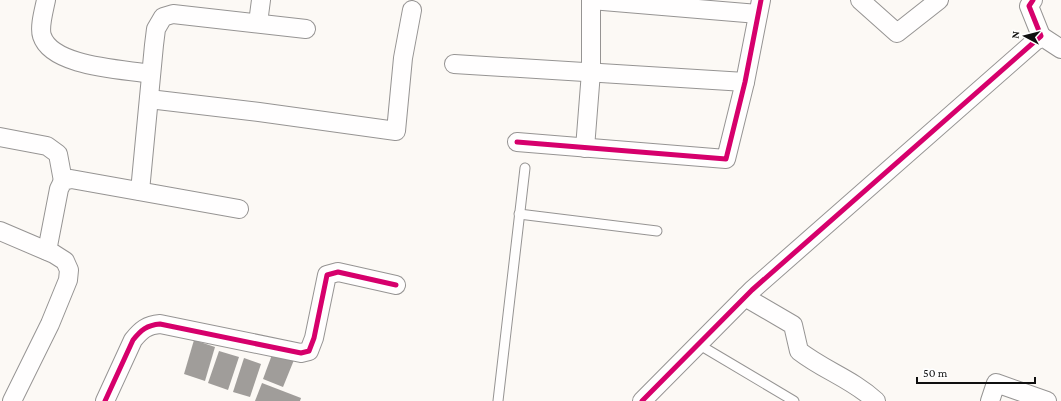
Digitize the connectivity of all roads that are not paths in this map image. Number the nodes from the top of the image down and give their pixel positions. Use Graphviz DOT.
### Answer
graph roads {
  1 [pos="46,0"];
  2 [pos="261,0"];
  3 [pos="591,0"];
  4 [pos="860,0"];
  5 [pos="939,0"];
  6 [pos="1029,2"];
  7 [pos="695,4"];
  8 [pos="760,7"];
  9 [pos="412,10"];
  10 [pos="258,23"];
  11 [pos="306,28"];
  12 [pos="1041,36"];
  13 [pos="1061,49"];
  14 [pos="454,64"];
  15 [pos="591,72"];
  16 [pos="151,74"];
  17 [pos="745,82"];
  18 [pos="149,99"];
  19 [pos="0,137"];
  20 [pos="517,142"];
  21 [pos="585,148"];
  22 [pos="525,168"];
  23 [pos="63,181"];
  24 [pos="140,191"];
  25 [pos="239,209"];
  26 [pos="519,214"];
  27 [pos="0,231"];
  28 [pos="657,232"];
  29 [pos="47,251"];
  30 [pos="396,285"];
  31 [pos="745,297"];
  32 [pos="698,344"];
  33 [pos="12,401"];
  34 [pos="105,401"];
  35 [pos="498,401"];
  36 [pos="642,401"];
  37 [pos="794,401"];
  38 [pos="876,401"];
  39 [pos="990,401"];
  40 [pos="1046,401"];
  1 -- 16 [label="street"];
  2 -- 10 [label="street"];
  3 -- 7 [label="street"];
  3 -- 15 [label="street"];
  4 -- 5 [label="street"];
  6 -- 12 [label="street"];
  7 -- 8 [label="street"];
  8 -- 17 [label="street"];
  9 -- 18 [label="street"];
  10 -- 11 [label="street"];
  10 -- 16 [label="street"];
  12 -- 13 [label="street"];
  12 -- 31 [label="street"];
  14 -- 15 [label="street"];
  15 -- 17 [label="street"];
  15 -- 21 [label="street"];
  16 -- 18 [label="street"];
  17 -- 21 [label="street"];
  18 -- 24 [label="street"];
  19 -- 23 [label="street"];
  20 -- 21 [label="street"];
  22 -- 26 [label="lane"];
  23 -- 24 [label="street"];
  23 -- 29 [label="street"];
  24 -- 25 [label="street"];
  26 -- 28 [label="lane"];
  26 -- 35 [label="lane"];
  27 -- 29 [label="street"];
  29 -- 33 [label="street"];
  30 -- 34 [label="street"];
  31 -- 32 [label="street"];
  31 -- 38 [label="street"];
  32 -- 36 [label="street"];
  32 -- 37 [label="lane"];
  39 -- 40 [label="street"];
}
